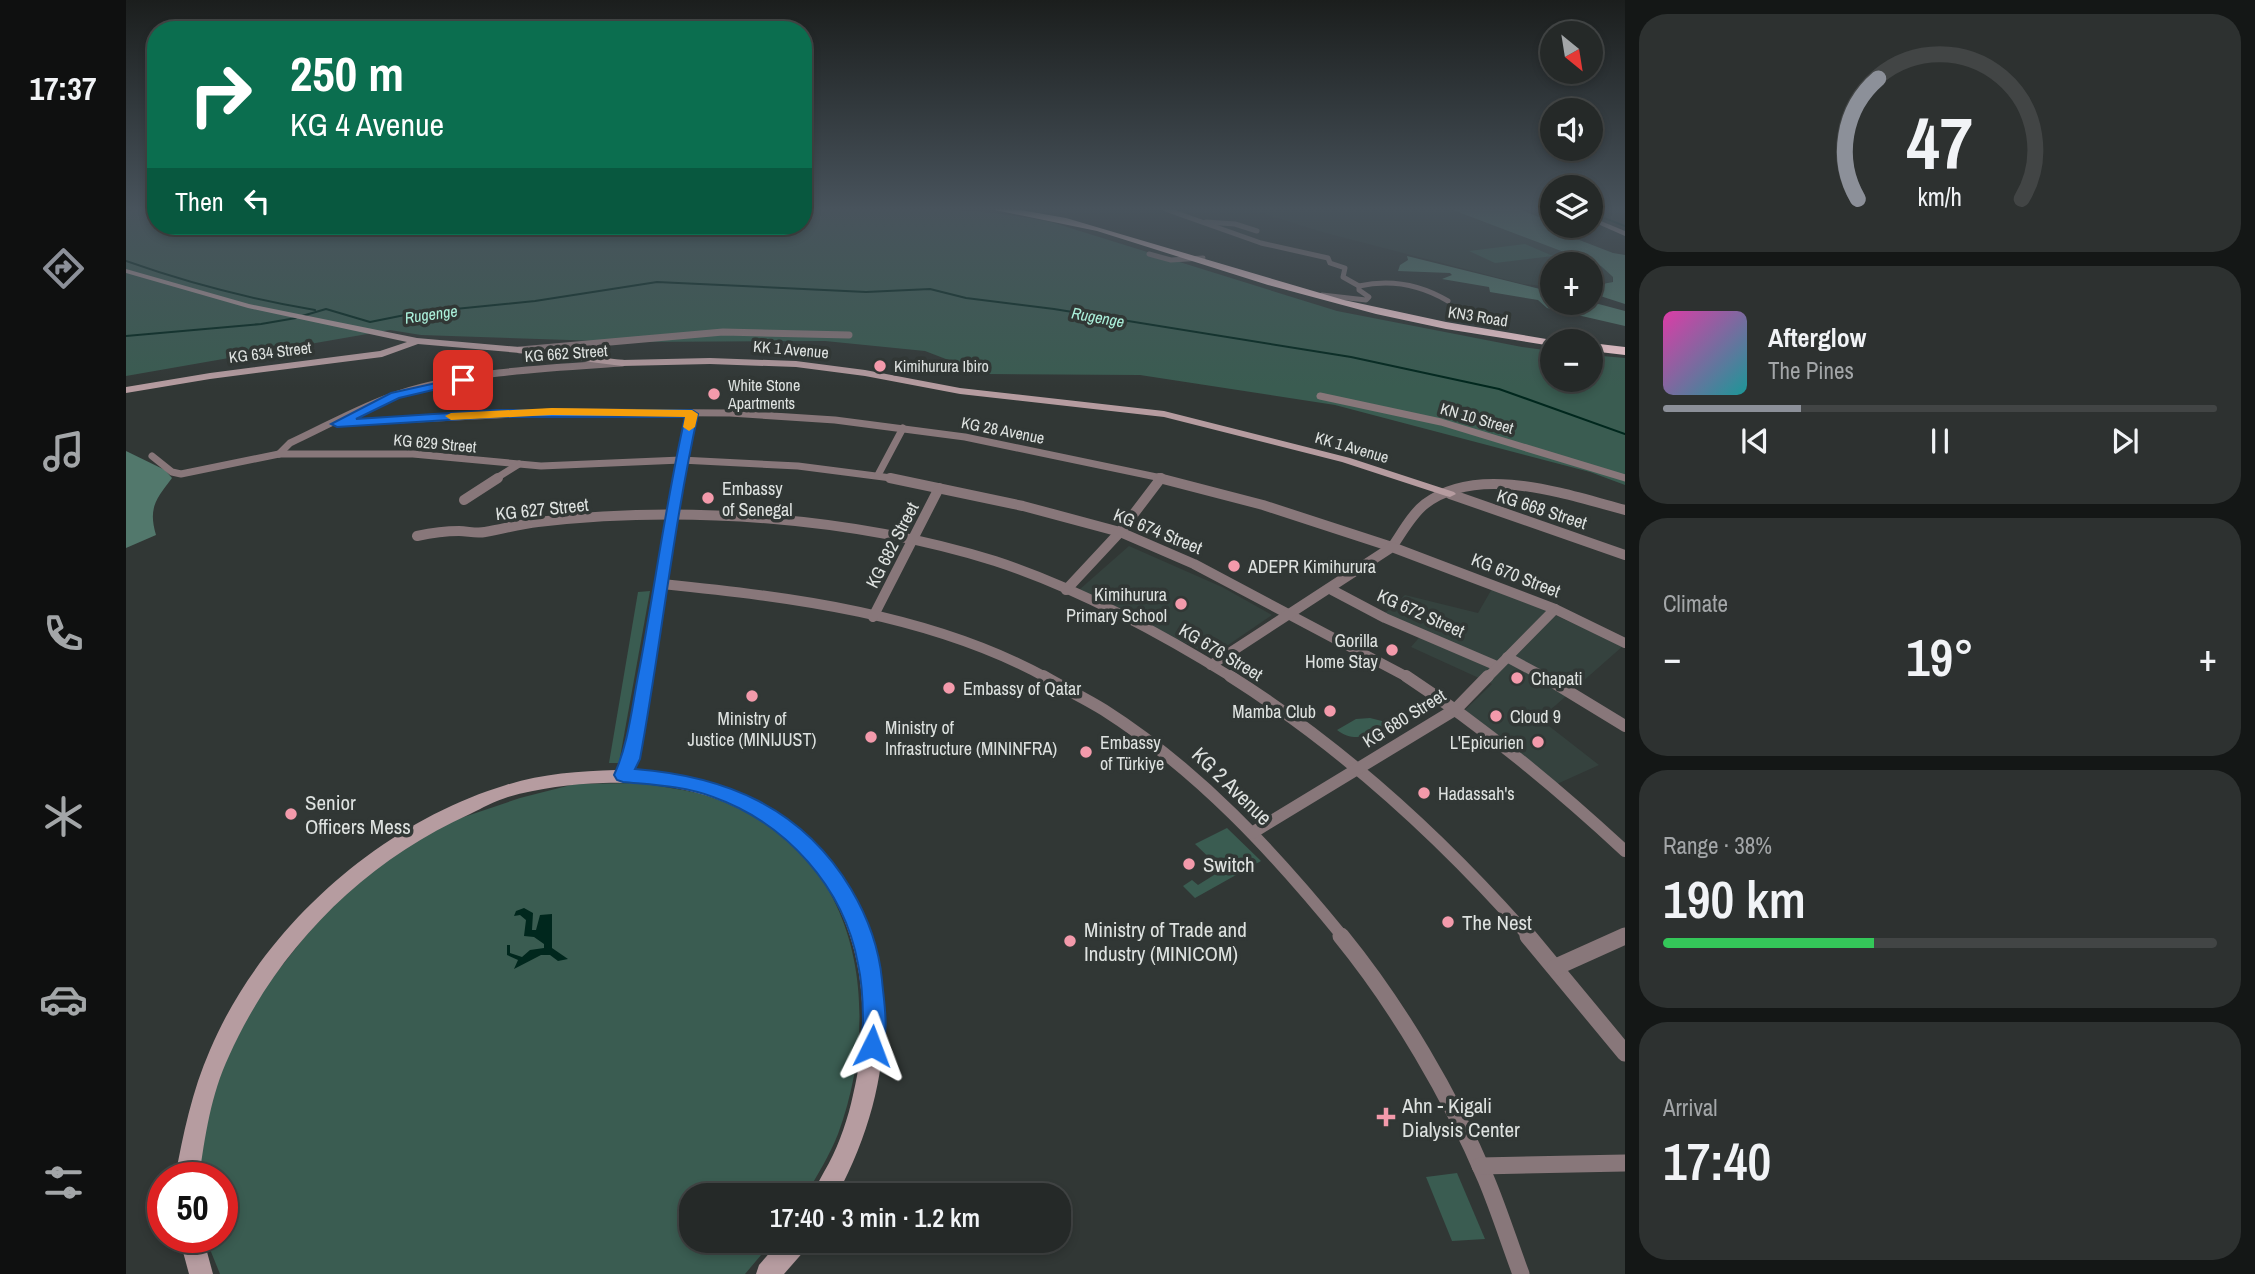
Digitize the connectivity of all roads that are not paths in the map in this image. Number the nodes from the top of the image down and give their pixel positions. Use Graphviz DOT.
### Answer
graph roads {
  1 [pos="1224,268"];
  2 [pos="1225,268"];
  3 [pos="1345,268"];
  4 [pos="126,271"];
  5 [pos="1359,286"];
  6 [pos="1322,295"];
  7 [pos="1448,301"];
  8 [pos="849,335"];
  9 [pos="1540,338"];
  10 [pos="1540,339"];
  11 [pos="417,341"];
  12 [pos="1603,346"];
  13 [pos="1625,349"];
  14 [pos="520,350"];
  15 [pos="622,363"];
  16 [pos="126,390"];
  17 [pos="1320,396"];
  18 [pos="692,414"];
  19 [pos="337,424"];
  20 [pos="903,428"];
  21 [pos="278,454"];
  22 [pos="152,456"];
  23 [pos="681,460"];
  24 [pos="519,464"];
  25 [pos="878,475"];
  26 [pos="1161,478"];
  27 [pos="1625,478"];
  28 [pos="939,488"];
  29 [pos="1450,494"];
  30 [pos="464,500"];
  31 [pos="1625,510"];
  32 [pos="671,515"];
  33 [pos="1120,532"];
  34 [pos="417,536"];
  35 [pos="912,541"];
  36 [pos="1392,547"];
  37 [pos="1625,555"];
  38 [pos="662,584"];
  39 [pos="1066,590"];
  40 [pos="1332,590"];
  41 [pos="1555,608"];
  42 [pos="1290,613"];
  43 [pos="873,617"];
  44 [pos="1625,643"];
  45 [pos="1507,657"];
  46 [pos="1212,665"];
  47 [pos="1497,666"];
  48 [pos="1456,709"];
  49 [pos="1625,726"];
  50 [pos="1359,767"];
  51 [pos="623,775"];
  52 [pos="1252,833"];
  53 [pos="1625,851"];
  54 [pos="1625,936"];
  55 [pos="1556,967"];
  56 [pos="1625,1053"];
  57 [pos="189,1162"];
  58 [pos="1625,1163"];
  59 [pos="1480,1166"];
  60 [pos="830,1183"];
  61 [pos="194,1253"];
  62 [pos="786,1253"];
  63 [pos="201,1274"];
  64 [pos="768,1274"];
  65 [pos="1521,1274"];
  1 -- 10 [label="highway, KN3 Road"];
  2 -- 6 [label="highway"];
  3 -- 5 [label="street"];
  4 -- 11 [label="main road, KK 1 Avenue"];
  5 -- 6 [label="street"];
  5 -- 7 [label="street"];
  6 -- 9 [label="highway"];
  8 -- 14 [label="street"];
  11 -- 14 [label="main road, KK 1 Avenue"];
  11 -- 16 [label="main road, KG 634 Street"];
  12 -- 13 [label="highway"];
  14 -- 15 [label="main road, KK 1 Avenue"];
  15 -- 19 [label="street, KG 662 Street"];
  15 -- 29 [label="main road, KK 1 Avenue"];
  17 -- 27 [label="street, KN 10 Street"];
  18 -- 19 [label="street, KG 28 Avenue"];
  18 -- 20 [label="street, KG 28 Avenue"];
  18 -- 23 [label="street"];
  19 -- 21 [label="street, KG 662 Street"];
  20 -- 25 [label="street"];
  20 -- 26 [label="street, KG 28 Avenue"];
  21 -- 22 [label="street, KG 629 Street"];
  21 -- 24 [label="street, KG 629 Street"];
  23 -- 24 [label="street, KG 629 Street"];
  23 -- 25 [label="street, KG 674 Street"];
  23 -- 32 [label="street"];
  24 -- 30 [label="street"];
  25 -- 28 [label="street, KG 674 Street"];
  26 -- 33 [label="street"];
  26 -- 36 [label="street, KG 28 Avenue"];
  28 -- 33 [label="street, KG 674 Street"];
  28 -- 35 [label="street, KG 682 Street"];
  29 -- 31 [label="street"];
  29 -- 36 [label="street"];
  29 -- 37 [label="street, KG 668 Street"];
  32 -- 34 [label="street, KG 627 Street"];
  32 -- 35 [label="street, KG 676 Street"];
  32 -- 38 [label="street"];
  33 -- 39 [label="street"];
  33 -- 42 [label="street, KG 674 Street"];
  35 -- 39 [label="street, KG 676 Street"];
  35 -- 43 [label="street, KG 682 Street"];
  36 -- 40 [label="street"];
  36 -- 41 [label="street, KG 670 Street"];
  38 -- 43 [label="street, KG 2 Avenue"];
  38 -- 51 [label="street"];
  39 -- 46 [label="street, KG 676 Street"];
  40 -- 42 [label="street"];
  40 -- 47 [label="street, KG 672 Street"];
  41 -- 44 [label="street, KG 670 Street"];
  41 -- 45 [label="street, KG 680 Street"];
  42 -- 46 [label="street"];
  42 -- 48 [label="street, KG 674 Street"];
  43 -- 52 [label="street, KG 2 Avenue"];
  45 -- 47 [label="street, KG 680 Street"];
  45 -- 49 [label="street"];
  46 -- 50 [label="street, KG 676 Street"];
  47 -- 48 [label="street, KG 680 Street"];
  48 -- 50 [label="street, KG 680 Street"];
  48 -- 53 [label="street, KG 674 Street"];
  50 -- 52 [label="street, KG 680 Street"];
  50 -- 55 [label="street, KG 676 Street"];
  51 -- 57 [label="main road"];
  51 -- 60 [label="main road"];
  52 -- 59 [label="street, KG 2 Avenue"];
  54 -- 55 [label="street"];
  55 -- 56 [label="street, KG 676 Street"];
  58 -- 59 [label="street"];
  59 -- 65 [label="street, KG 2 Avenue"];
  61 -- 63 [label="main road"];
  62 -- 64 [label="main road"];
}
